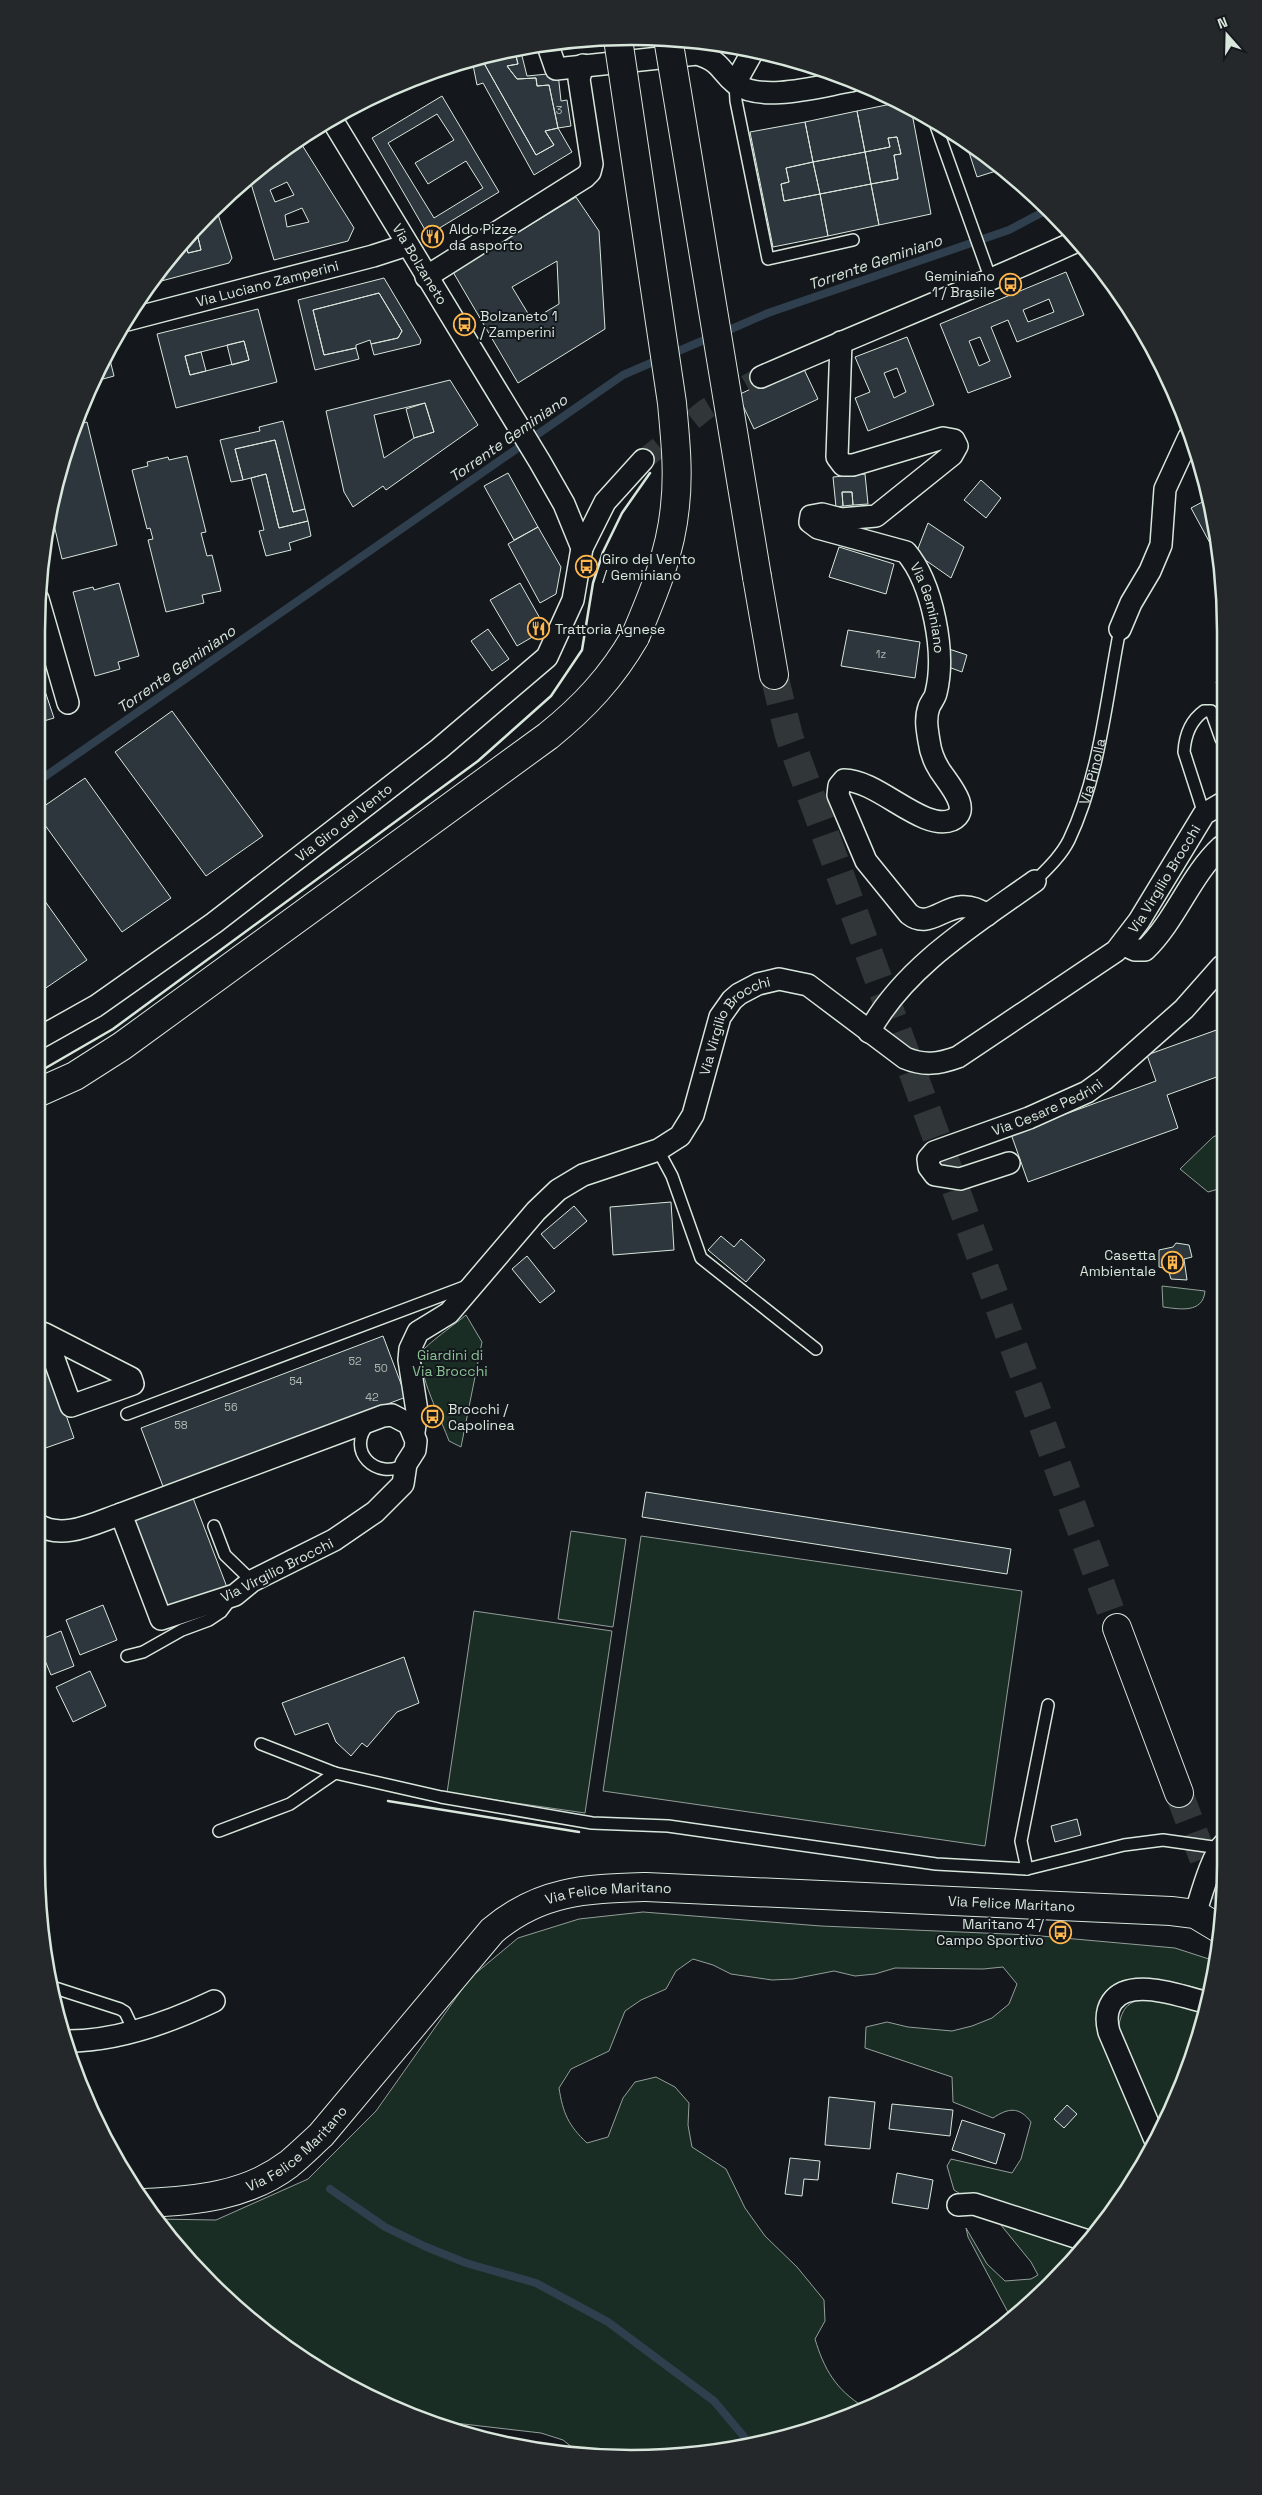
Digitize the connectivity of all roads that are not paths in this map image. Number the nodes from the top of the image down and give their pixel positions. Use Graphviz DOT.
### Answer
graph roads {
  1 [pos="619,45"];
  2 [pos="669,46"];
  3 [pos="550,51"];
  4 [pos="750,57"];
  5 [pos="583,65"];
  6 [pos="837,83"];
  7 [pos="735,84"];
  8 [pos="335,126"];
  9 [pos="939,133"];
  10 [pos="853,240"];
  11 [pos="1071,244"];
  12 [pos="407,245"];
  13 [pos="426,277"];
  14 [pos="991,280"];
  15 [pos="136,318"];
  16 [pos="840,342"];
  17 [pos="761,377"];
  18 [pos="1186,443"];
  19 [pos="644,460"];
  20 [pos="582,548"];
  21 [pos="45,625"];
  22 [pos="1120,629"];
  23 [pos="774,675"];
  24 [pos="68,703"];
  25 [pos="1217,728"];
  26 [pos="1213,809"];
  27 [pos="1217,852"];
  28 [pos="1035,881"];
  29 [pos="988,915"];
  30 [pos="1122,944"];
  31 [pos="1217,972"];
  32 [pos="869,1032"];
  33 [pos="45,1034"];
  34 [pos="45,1089"];
  35 [pos="658,1150"];
  36 [pos="1009,1163"];
  37 [pos="475,1282"];
  38 [pos="816,1349"];
  39 [pos="127,1414"];
  40 [pos="374,1419"];
  41 [pos="414,1432"];
  42 [pos="406,1464"];
  43 [pos="121,1514"];
  44 [pos="214,1526"];
  45 [pos="45,1530"];
  46 [pos="252,1581"];
  47 [pos="235,1595"];
  48 [pos="1117,1628"];
  49 [pos="127,1656"];
  50 [pos="1048,1705"];
  51 [pos="261,1744"];
  52 [pos="335,1773"];
  53 [pos="1179,1794"];
  54 [pos="219,1831"];
  55 [pos="1217,1845"];
  56 [pos="1217,1859"];
  57 [pos="1026,1869"];
  58 [pos="1195,1914"];
  59 [pos="1214,1925"];
  60 [pos="59,1989"];
  61 [pos="214,2001"];
  62 [pos="1200,2001"];
  63 [pos="134,2031"];
  64 [pos="73,2042"];
  65 [pos="1152,2132"];
  66 [pos="153,2202"];
  67 [pos="958,2204"];
  68 [pos="1081,2239"];
  1 -- 34 [label="main road, bridge"];
  2 -- 23 [label="main road, bridge"];
  3 -- 5 [label="street"];
  4 -- 7 [label="street"];
  5 -- 7 [label="street"];
  5 -- 13 [label="street"];
  6 -- 7 [label="street"];
  7 -- 10 [label="lane"];
  8 -- 12 [label="street, Via Bolzaneto"];
  9 -- 14 [label="lane"];
  11 -- 14 [label="street"];
  12 -- 13 [label="street, Via Bolzaneto"];
  12 -- 15 [label="street, Via Luciano Zamperini"];
  13 -- 20 [label="street, Via Bolzaneto"];
  14 -- 16 [label="street"];
  16 -- 17 [label="street"];
  16 -- 29 [label="street, Via Geminiano"];
  18 -- 22 [label="street, Via Pinolla"];
  19 -- 20 [label="street, Via Giro del Vento"];
  20 -- 33 [label="street, Via Giro del Vento"];
  21 -- 24 [label="street"];
  22 -- 28 [label="lane, Via Pinolla"];
  25 -- 26 [label="lane, Via Virgilio Brocchi"];
  26 -- 30 [label="street, Via Virgilio Brocchi"];
  27 -- 30 [label="street, Via Virgilio Brocchi"];
  28 -- 29 [label="street, Via Pinolla"];
  29 -- 32 [label="street, Via Pinolla"];
  30 -- 32 [label="street, Via Virgilio Brocchi"];
  31 -- 36 [label="street, Via Cesare Pedrini"];
  32 -- 35 [label="street, Via Virgilio Brocchi"];
  35 -- 37 [label="street, Via Virgilio Brocchi"];
  35 -- 38 [label="lane"];
  37 -- 39 [label="lane, Via Virgilio Brocchi"];
  37 -- 41 [label="street, Via Virgilio Brocchi"];
  40 -- 41 [label="street"];
  40 -- 42 [label="lane"];
  40 -- 43 [label="street"];
  41 -- 42 [label="street, Via Virgilio Brocchi"];
  42 -- 46 [label="street, Via Virgilio Brocchi"];
  43 -- 45 [label="street"];
  43 -- 47 [label="street, Via Virgilio Brocchi"];
  44 -- 46 [label="lane"];
  46 -- 47 [label="street, Via Virgilio Brocchi"];
  47 -- 49 [label="lane"];
  48 -- 53 [label="main road"];
  50 -- 57 [label="lane"];
  51 -- 52 [label="lane"];
  52 -- 54 [label="lane"];
  52 -- 57 [label="lane"];
  55 -- 57 [label="lane"];
  56 -- 58 [label="street"];
  58 -- 59 [label="main road, Via Felice Maritano"];
  58 -- 66 [label="main road, Via Felice Maritano"];
  60 -- 63 [label="lane"];
  61 -- 63 [label="street"];
  62 -- 65 [label="street"];
  63 -- 64 [label="street"];
  67 -- 68 [label="street"];
}
